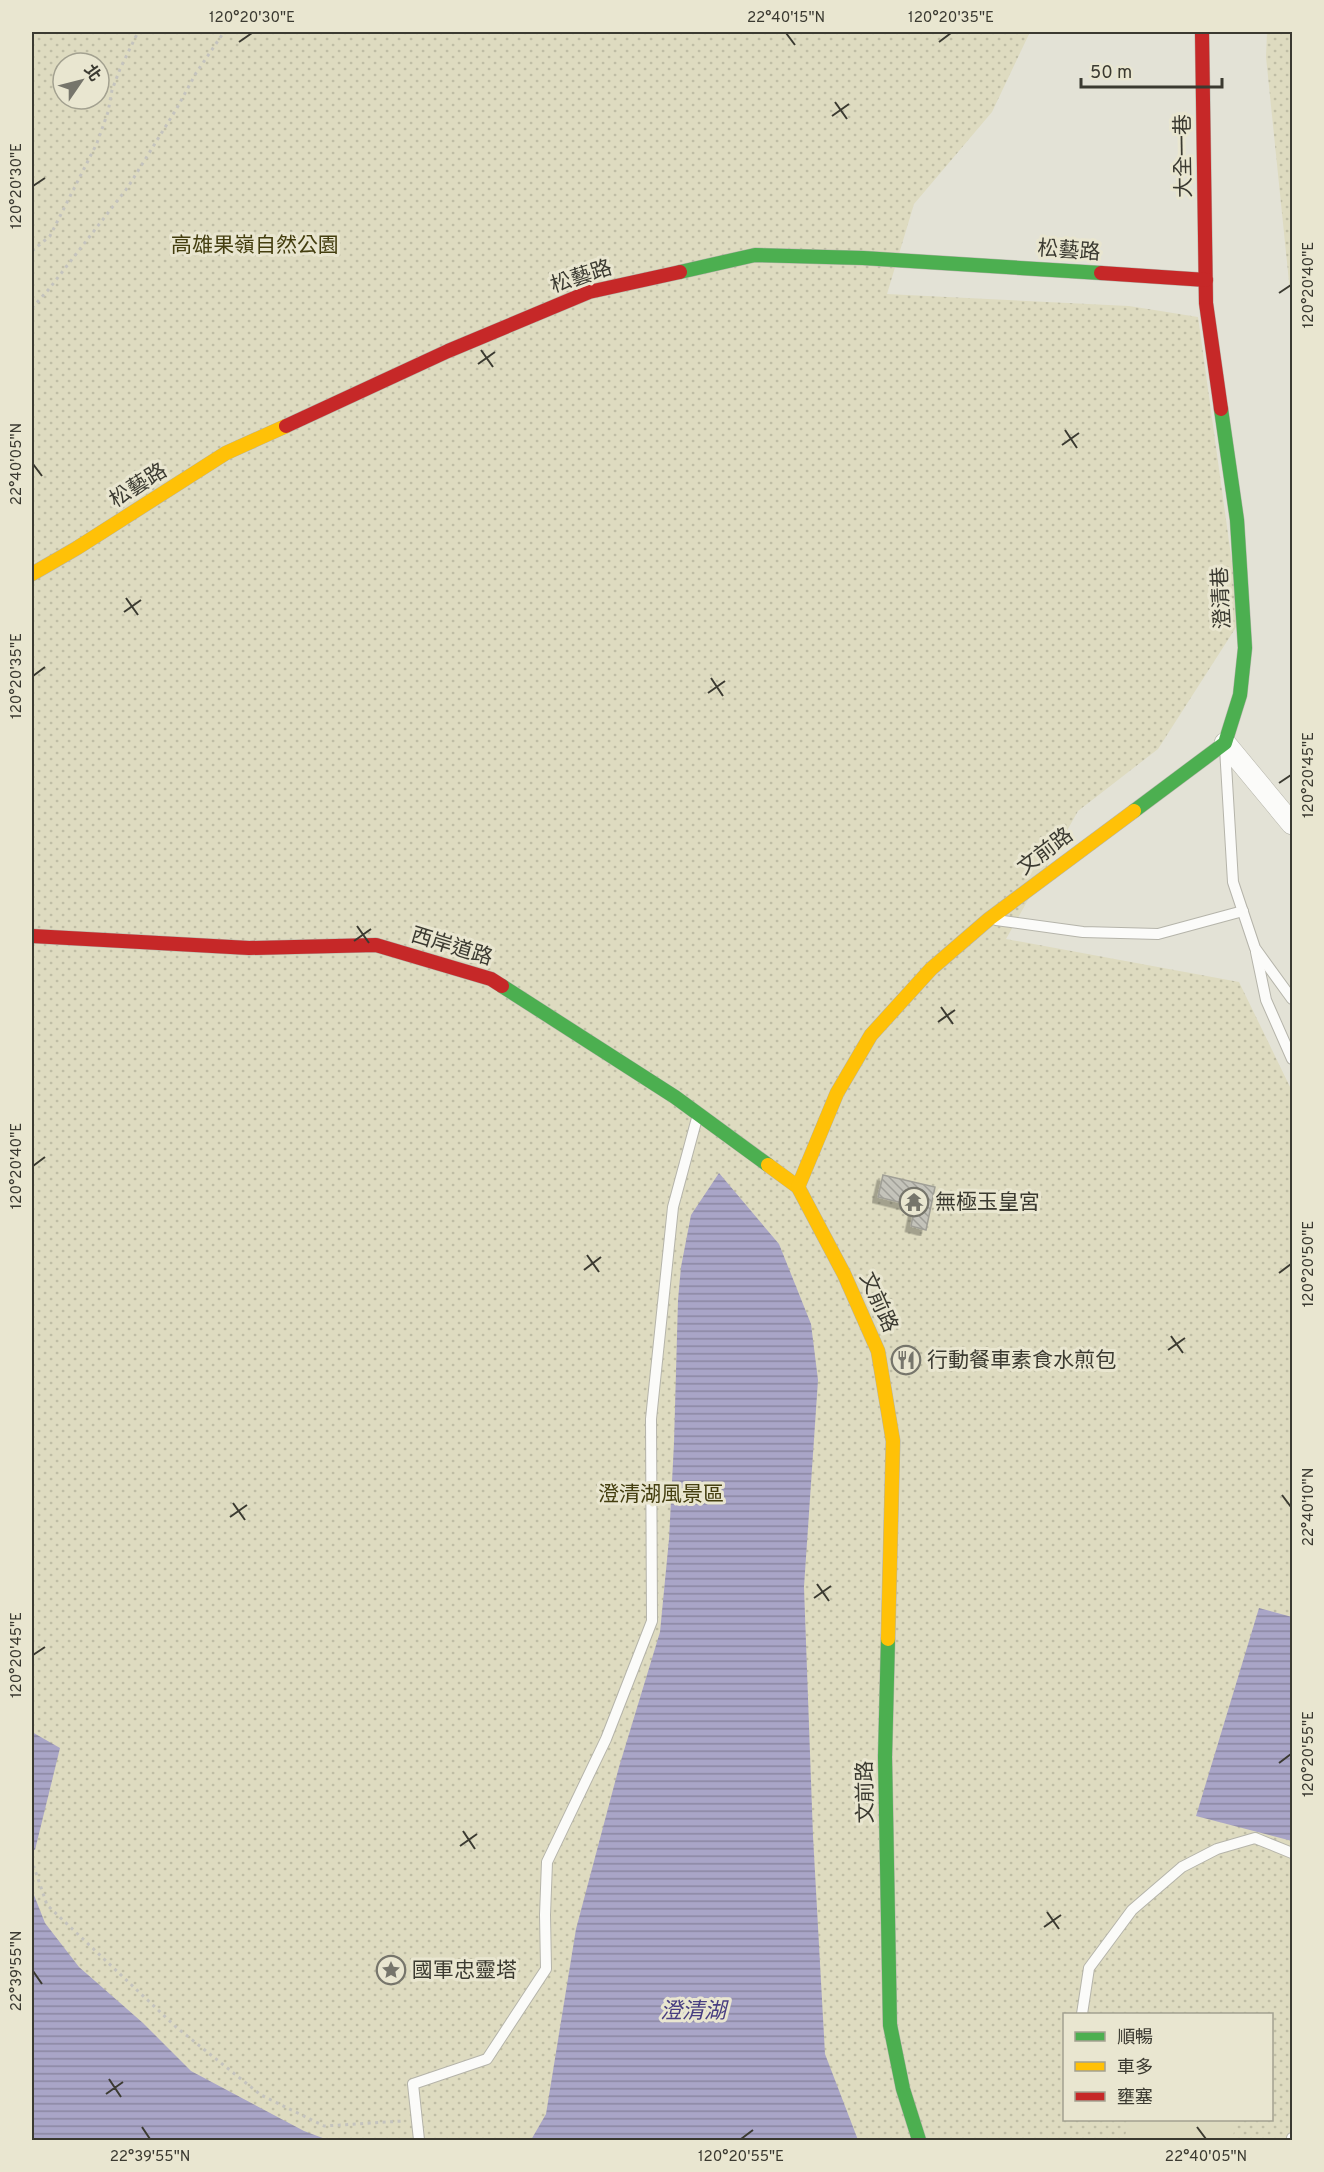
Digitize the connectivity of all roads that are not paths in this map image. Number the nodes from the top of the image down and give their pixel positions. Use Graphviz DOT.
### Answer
graph roads {
  1 [pos="1202,32"];
  2 [pos="1206,280"];
  3 [pos="32,574"];
  4 [pos="1225,743"];
  5 [pos="1293,824"];
  6 [pos="1243,911"];
  7 [pos="989,919"];
  8 [pos="32,936"];
  9 [pos="1256,948"];
  10 [pos="1293,999"];
  11 [pos="1293,1059"];
  12 [pos="698,1114"];
  13 [pos="798,1187"];
  14 [pos="1293,1853"];
  15 [pos="1082,2013"];
  16 [pos="419,2140"];
  17 [pos="919,2140"];
  1 -- 2 [label="street, 大全一巷"];
  2 -- 3 [label="street, 松藝路"];
  2 -- 4 [label="street, 澄清巷"];
  4 -- 5 [label="street"];
  4 -- 6 [label="lane, 澄清巷"];
  4 -- 7 [label="street, 文前路"];
  6 -- 7 [label="lane"];
  6 -- 9 [label="lane, 澄清巷"];
  7 -- 13 [label="street, 文前路"];
  8 -- 12 [label="street, 西岸道路"];
  9 -- 10 [label="lane, 澄清巷"];
  9 -- 11 [label="lane, 澄清巷"];
  12 -- 13 [label="street, 西岸道路"];
  12 -- 16 [label="lane"];
  13 -- 17 [label="street, 文前路"];
  14 -- 15 [label="lane"];
}
